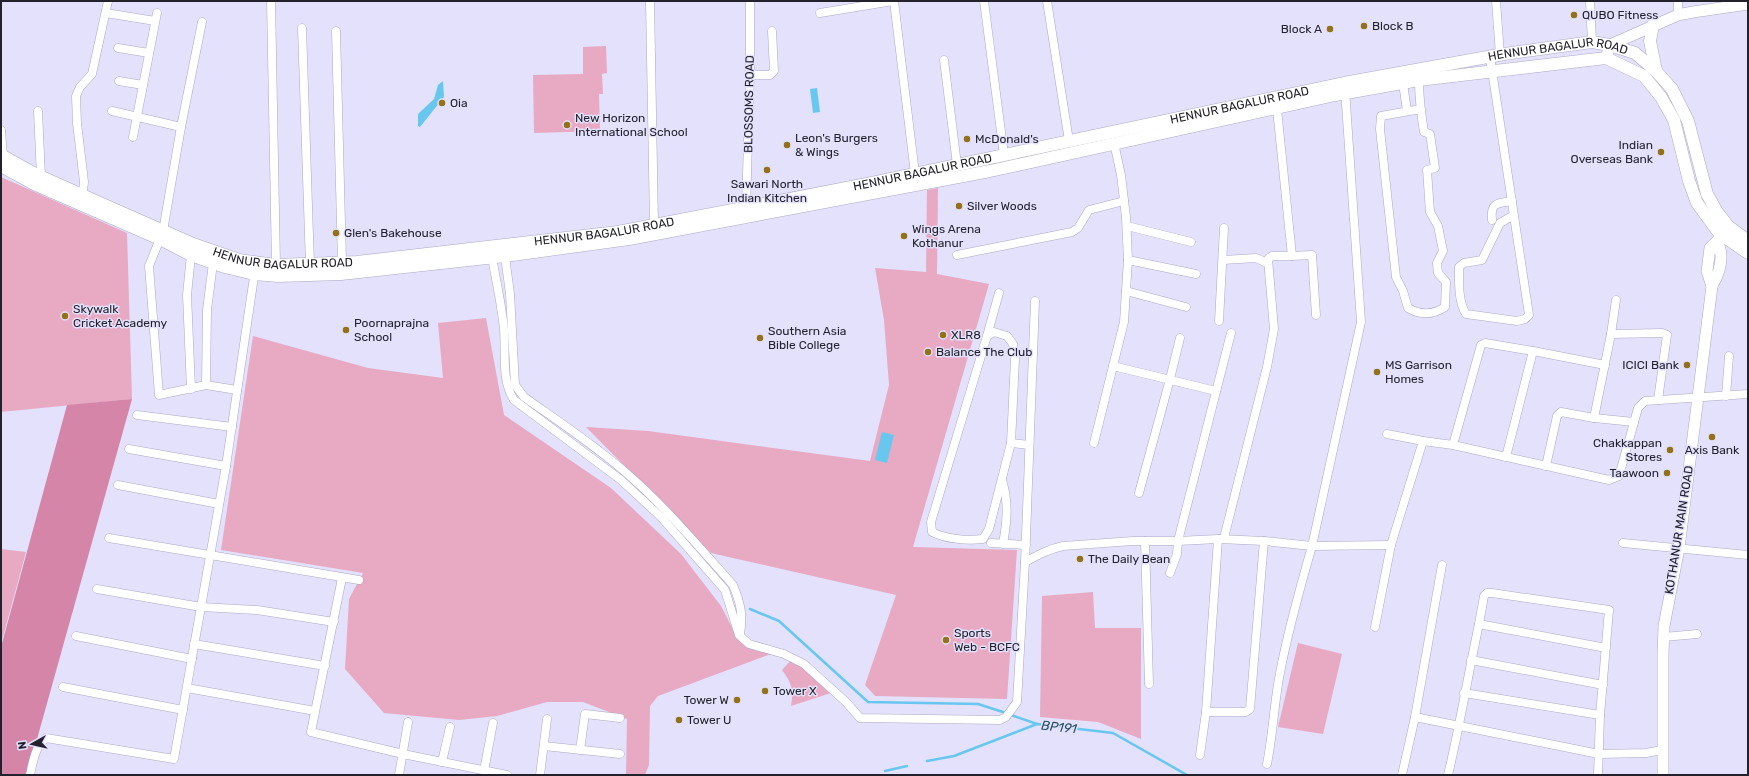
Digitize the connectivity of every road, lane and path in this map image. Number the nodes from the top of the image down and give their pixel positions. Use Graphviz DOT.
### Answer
graph roads {
  1 [pos="108,1"];
  2 [pos="271,1"];
  3 [pos="650,1"];
  4 [pos="750,1"];
  5 [pos="893,1"];
  6 [pos="984,1"];
  7 [pos="1047,1"];
  8 [pos="1496,1"];
  9 [pos="1590,1"];
  10 [pos="1678,1"];
  11 [pos="1748,4"];
  12 [pos="106,13"];
  13 [pos="820,13"];
  14 [pos="1678,15"];
  15 [pos="202,22"];
  16 [pos="1653,25"];
  17 [pos="302,28"];
  18 [pos="336,31"];
  19 [pos="772,32"];
  20 [pos="1592,42"];
  21 [pos="1610,45"];
  22 [pos="118,48"];
  23 [pos="149,53"];
  24 [pos="1495,56"];
  25 [pos="1606,58"];
  26 [pos="944,60"];
  27 [pos="1492,71"];
  28 [pos="1656,71"];
  29 [pos="750,74"];
  30 [pos="1419,80"];
  31 [pos="119,81"];
  32 [pos="1403,83"];
  33 [pos="143,85"];
  34 [pos="1345,88"];
  35 [pos="1277,109"];
  36 [pos="1421,109"];
  37 [pos="38,111"];
  38 [pos="112,111"];
  39 [pos="1407,111"];
  40 [pos="137,117"];
  41 [pos="181,126"];
  42 [pos="1,130"];
  43 [pos="133,137"];
  44 [pos="1069,141"];
  45 [pos="1114,143"];
  46 [pos="1004,155"];
  47 [pos="2,159"];
  48 [pos="957,165"];
  49 [pos="915,174"];
  50 [pos="41,177"];
  51 [pos="82,200"];
  52 [pos="1124,201"];
  53 [pos="1512,201"];
  54 [pos="746,207"];
  55 [pos="1514,215"];
  56 [pos="720,218"];
  57 [pos="1492,220"];
  58 [pos="654,225"];
  59 [pos="1127,226"];
  60 [pos="1224,228"];
  61 [pos="1721,233"];
  62 [pos="162,235"];
  63 [pos="1748,241"];
  64 [pos="1191,242"];
  65 [pos="1748,253"];
  66 [pos="191,255"];
  67 [pos="957,255"];
  68 [pos="505,256"];
  69 [pos="1292,256"];
  70 [pos="492,257"];
  71 [pos="1128,260"];
  72 [pos="1224,260"];
  73 [pos="342,262"];
  74 [pos="213,263"];
  75 [pos="1268,263"];
  76 [pos="276,265"];
  77 [pos="310,265"];
  78 [pos="357,267"];
  79 [pos="255,268"];
  80 [pos="1196,274"];
  81 [pos="1126,292"];
  82 [pos="999,293"];
  83 [pos="1616,300"];
  84 [pos="1035,301"];
  85 [pos="1186,307"];
  86 [pos="1316,315"];
  87 [pos="1219,321"];
  88 [pos="1231,333"];
  89 [pos="1610,334"];
  90 [pos="987,336"];
  91 [pos="1180,338"];
  92 [pos="1533,351"];
  93 [pos="1729,356"];
  94 [pos="1605,365"];
  95 [pos="1113,366"];
  96 [pos="1170,379"];
  97 [pos="206,385"];
  98 [pos="191,389"];
  99 [pos="237,390"];
  100 [pos="1216,391"];
  101 [pos="1748,394"];
  102 [pos="1726,396"];
  103 [pos="1699,397"];
  104 [pos="1658,400"];
  105 [pos="546,413"];
  106 [pos="137,415"];
  107 [pos="1594,418"];
  108 [pos="540,420"];
  109 [pos="1634,422"];
  110 [pos="232,427"];
  111 [pos="1387,434"];
  112 [pos="1423,441"];
  113 [pos="1011,443"];
  114 [pos="1094,443"];
  115 [pos="1453,444"];
  116 [pos="1030,445"];
  117 [pos="129,449"];
  118 [pos="1506,457"];
  119 [pos="226,466"];
  120 [pos="1546,466"];
  121 [pos="1002,480"];
  122 [pos="118,486"];
  123 [pos="1139,493"];
  124 [pos="219,504"];
  125 [pos="109,538"];
  126 [pos="1221,538"];
  127 [pos="1145,541"];
  128 [pos="1178,541"];
  129 [pos="1264,541"];
  130 [pos="990,543"];
  131 [pos="1623,543"];
  132 [pos="1003,544"];
  133 [pos="1026,545"];
  134 [pos="1391,545"];
  135 [pos="1312,546"];
  136 [pos="1679,548"];
  137 [pos="1748,555"];
  138 [pos="210,556"];
  139 [pos="1025,562"];
  140 [pos="1442,564"];
  141 [pos="1170,573"];
  142 [pos="342,578"];
  143 [pos="359,580"];
  144 [pos="97,589"];
  145 [pos="201,607"];
  146 [pos="334,622"];
  147 [pos="1479,624"];
  148 [pos="1375,627"];
  149 [pos="1697,634"];
  150 [pos="739,635"];
  151 [pos="76,636"];
  152 [pos="1664,637"];
  153 [pos="194,644"];
  154 [pos="1606,648"];
  155 [pos="192,659"];
  156 [pos="1471,660"];
  157 [pos="324,666"];
  158 [pos="1149,684"];
  159 [pos="1603,685"];
  160 [pos="63,687"];
  161 [pos="186,688"];
  162 [pos="1464,693"];
  163 [pos="183,710"];
  164 [pos="315,711"];
  165 [pos="1206,712"];
  166 [pos="1600,715"];
  167 [pos="1414,717"];
  168 [pos="620,718"];
  169 [pos="547,719"];
  170 [pos="408,722"];
  171 [pos="493,723"];
  172 [pos="1460,726"];
  173 [pos="450,727"];
  174 [pos="544,746"];
  175 [pos="580,750"];
  176 [pos="1662,750"];
  177 [pos="403,754"];
  178 [pos="620,754"];
  179 [pos="1599,754"];
  180 [pos="1200,755"];
  181 [pos="442,762"];
  182 [pos="1266,764"];
  183 [pos="484,771"];
  184 [pos="30,775"];
  185 [pos="399,775"];
  186 [pos="507,775"];
  187 [pos="540,775"];
  188 [pos="1402,775"];
  189 [pos="1448,775"];
  190 [pos="1598,775"];
  191 [pos="1663,775"];
  1 -- 12 [label="street"];
  2 -- 76 [label="street"];
  3 -- 58 [label="street"];
  4 -- 29 [label="street, BLOSSOMS ROAD"];
  5 -- 13 [label="street"];
  5 -- 49 [label="street"];
  6 -- 46 [label="street"];
  7 -- 44 [label="street"];
  8 -- 24 [label="street"];
  9 -- 20 [label="street"];
  10 -- 14 [label="street"];
  11 -- 14 [label="main road"];
  12 -- 23 [label="street"];
  12 -- 51 [label="street"];
  14 -- 16 [label="main road"];
  15 -- 41 [label="street"];
  16 -- 21 [label="main road"];
  16 -- 28 [label="main road"];
  17 -- 77 [label="street"];
  18 -- 73 [label="street"];
  19 -- 29 [label="street"];
  20 -- 21 [label="main road, HENNUR BAGALUR ROAD"];
  20 -- 24 [label="main road, HENNUR BAGALUR ROAD"];
  21 -- 25 [label="main road"];
  21 -- 28 [label="main road, HENNUR BAGALUR ROAD"];
  22 -- 23 [label="street"];
  23 -- 33 [label="street"];
  24 -- 27 [label="street"];
  24 -- 34 [label="main road, HENNUR BAGALUR ROAD"];
  25 -- 27 [label="main road, HENNUR BAGALUR ROAD"];
  25 -- 61 [label="main road, HENNUR BAGALUR ROAD"];
  26 -- 48 [label="street"];
  27 -- 30 [label="main road, HENNUR BAGALUR ROAD"];
  27 -- 53 [label="street"];
  28 -- 61 [label="main road, HENNUR BAGALUR ROAD"];
  29 -- 54 [label="street, BLOSSOMS ROAD"];
  30 -- 32 [label="main road, HENNUR BAGALUR ROAD"];
  30 -- 36 [label="street"];
  31 -- 33 [label="street"];
  32 -- 34 [label="main road, HENNUR BAGALUR ROAD"];
  32 -- 39 [label="street"];
  33 -- 40 [label="street"];
  34 -- 35 [label="main road, HENNUR BAGALUR ROAD"];
  34 -- 44 [label="main road, HENNUR BAGALUR ROAD"];
  34 -- 135 [label="street"];
  35 -- 45 [label="main road, HENNUR BAGALUR ROAD"];
  35 -- 69 [label="street"];
  36 -- 39 [label="street"];
  36 -- 39 [label="street"];
  37 -- 50 [label="street"];
  38 -- 40 [label="street"];
  40 -- 41 [label="street"];
  40 -- 43 [label="street"];
  41 -- 62 [label="street"];
  42 -- 47 [label="street"];
  44 -- 46 [label="main road, HENNUR BAGALUR ROAD"];
  45 -- 52 [label="street"];
  45 -- 56 [label="main road, HENNUR BAGALUR ROAD"];
  46 -- 48 [label="main road, HENNUR BAGALUR ROAD"];
  47 -- 50 [label="main road, HENNUR BAGALUR ROAD"];
  47 -- 51 [label="main road, HENNUR BAGALUR ROAD"];
  48 -- 49 [label="main road, HENNUR BAGALUR ROAD"];
  49 -- 54 [label="main road, HENNUR BAGALUR ROAD"];
  50 -- 51 [label="main road, HENNUR BAGALUR ROAD"];
  51 -- 62 [label="main road, HENNUR BAGALUR ROAD"];
  52 -- 59 [label="street"];
  52 -- 67 [label="street"];
  53 -- 55 [label="street"];
  53 -- 57 [label="street"];
  54 -- 56 [label="main road, HENNUR BAGALUR ROAD"];
  55 -- 55 [label="street"];
  56 -- 58 [label="main road, HENNUR BAGALUR ROAD"];
  56 -- 68 [label="main road, HENNUR BAGALUR ROAD"];
  58 -- 78 [label="main road, HENNUR BAGALUR ROAD"];
  59 -- 64 [label="street"];
  59 -- 71 [label="street"];
  60 -- 72 [label="street"];
  61 -- 63 [label="main road, HENNUR BAGALUR ROAD"];
  61 -- 65 [label="main road, HENNUR BAGALUR ROAD"];
  61 -- 103 [label="main road, KOTHANUR MAIN ROAD"];
  62 -- 66 [label="main road, HENNUR BAGALUR ROAD"];
  62 -- 79 [label="main road, HENNUR BAGALUR ROAD"];
  62 -- 98 [label="street"];
  66 -- 74 [label="main road, HENNUR BAGALUR ROAD"];
  66 -- 98 [label="street"];
  68 -- 70 [label="main road, HENNUR BAGALUR ROAD"];
  68 -- 105 [label="street"];
  69 -- 75 [label="street"];
  69 -- 86 [label="street"];
  70 -- 78 [label="main road, HENNUR BAGALUR ROAD"];
  70 -- 108 [label="street"];
  71 -- 80 [label="street"];
  71 -- 81 [label="street"];
  72 -- 75 [label="street"];
  72 -- 87 [label="street"];
  73 -- 77 [label="main road, HENNUR BAGALUR ROAD"];
  73 -- 78 [label="main road, HENNUR BAGALUR ROAD"];
  74 -- 79 [label="main road, HENNUR BAGALUR ROAD"];
  74 -- 97 [label="street"];
  75 -- 126 [label="street"];
  76 -- 77 [label="main road, HENNUR BAGALUR ROAD"];
  76 -- 79 [label="main road, HENNUR BAGALUR ROAD"];
  78 -- 79 [label="main road, HENNUR BAGALUR ROAD"];
  79 -- 99 [label="street"];
  81 -- 85 [label="street"];
  81 -- 95 [label="street"];
  82 -- 90 [label="street"];
  83 -- 89 [label="street"];
  84 -- 116 [label="street"];
  88 -- 100 [label="street"];
  89 -- 94 [label="street"];
  89 -- 104 [label="street"];
  90 -- 113 [label="street"];
  90 -- 121 [label="street"];
  91 -- 96 [label="street"];
  92 -- 94 [label="street"];
  92 -- 115 [label="street"];
  92 -- 118 [label="street"];
  93 -- 102 [label="street"];
  94 -- 107 [label="street"];
  95 -- 96 [label="street"];
  95 -- 114 [label="street"];
  96 -- 100 [label="street"];
  96 -- 123 [label="street"];
  97 -- 98 [label="street"];
  97 -- 99 [label="street"];
  99 -- 110 [label="street"];
  100 -- 128 [label="street"];
  101 -- 102 [label="street"];
  102 -- 103 [label="street"];
  103 -- 104 [label="street"];
  103 -- 136 [label="main road, KOTHANUR MAIN ROAD"];
  104 -- 109 [label="street"];
  105 -- 108 [label="street"];
  105 -- 150 [label="street"];
  106 -- 110 [label="street"];
  107 -- 109 [label="street"];
  107 -- 120 [label="street"];
  108 -- 150 [label="street"];
  109 -- 120 [label="street"];
  110 -- 119 [label="street"];
  111 -- 112 [label="street"];
  112 -- 115 [label="street"];
  112 -- 134 [label="street"];
  113 -- 116 [label="street"];
  113 -- 121 [label="street"];
  115 -- 118 [label="street"];
  116 -- 133 [label="street"];
  117 -- 119 [label="street"];
  118 -- 120 [label="street"];
  119 -- 124 [label="street"];
  121 -- 132 [label="street"];
  122 -- 124 [label="street"];
  124 -- 138 [label="street"];
  125 -- 138 [label="street"];
  126 -- 128 [label="street"];
  126 -- 129 [label="street"];
  126 -- 165 [label="street"];
  127 -- 128 [label="street"];
  127 -- 139 [label="street"];
  127 -- 158 [label="street"];
  128 -- 141 [label="street"];
  129 -- 135 [label="street"];
  129 -- 165 [label="street"];
  130 -- 132 [label="street"];
  131 -- 136 [label="street"];
  132 -- 133 [label="street"];
  133 -- 139 [label="street"];
  134 -- 135 [label="street"];
  134 -- 148 [label="street"];
  135 -- 182 [label="street"];
  136 -- 137 [label="street"];
  136 -- 152 [label="main road, KOTHANUR MAIN ROAD"];
  138 -- 142 [label="street"];
  138 -- 145 [label="street"];
  139 -- 150 [label="street"];
  140 -- 167 [label="street"];
  142 -- 143 [label="street"];
  142 -- 146 [label="street"];
  144 -- 145 [label="street"];
  145 -- 146 [label="street"];
  145 -- 153 [label="street"];
  146 -- 157 [label="street"];
  147 -- 154 [label="street"];
  147 -- 154 [label="street"];
  147 -- 156 [label="street"];
  149 -- 152 [label="street"];
  151 -- 155 [label="street"];
  152 -- 176 [label="main road, KOTHANUR MAIN ROAD"];
  153 -- 155 [label="street"];
  153 -- 157 [label="street"];
  154 -- 159 [label="street"];
  155 -- 161 [label="street"];
  156 -- 159 [label="street"];
  156 -- 162 [label="street"];
  157 -- 164 [label="street"];
  159 -- 166 [label="street"];
  160 -- 163 [label="street"];
  161 -- 163 [label="street"];
  161 -- 164 [label="street"];
  162 -- 166 [label="street"];
  162 -- 172 [label="street"];
  163 -- 184 [label="street"];
  164 -- 177 [label="street"];
  165 -- 180 [label="street"];
  166 -- 179 [label="street"];
  167 -- 172 [label="street"];
  167 -- 188 [label="street"];
  168 -- 175 [label="street"];
  169 -- 174 [label="street"];
  170 -- 177 [label="street"];
  171 -- 183 [label="street"];
  172 -- 179 [label="street"];
  172 -- 189 [label="street"];
  173 -- 181 [label="street"];
  174 -- 175 [label="street"];
  174 -- 187 [label="street"];
  175 -- 178 [label="street"];
  176 -- 179 [label="street"];
  176 -- 191 [label="main road, KOTHANUR MAIN ROAD"];
  177 -- 181 [label="street"];
  177 -- 185 [label="street"];
  179 -- 190 [label="street"];
  181 -- 183 [label="street"];
  183 -- 186 [label="street"];
}
